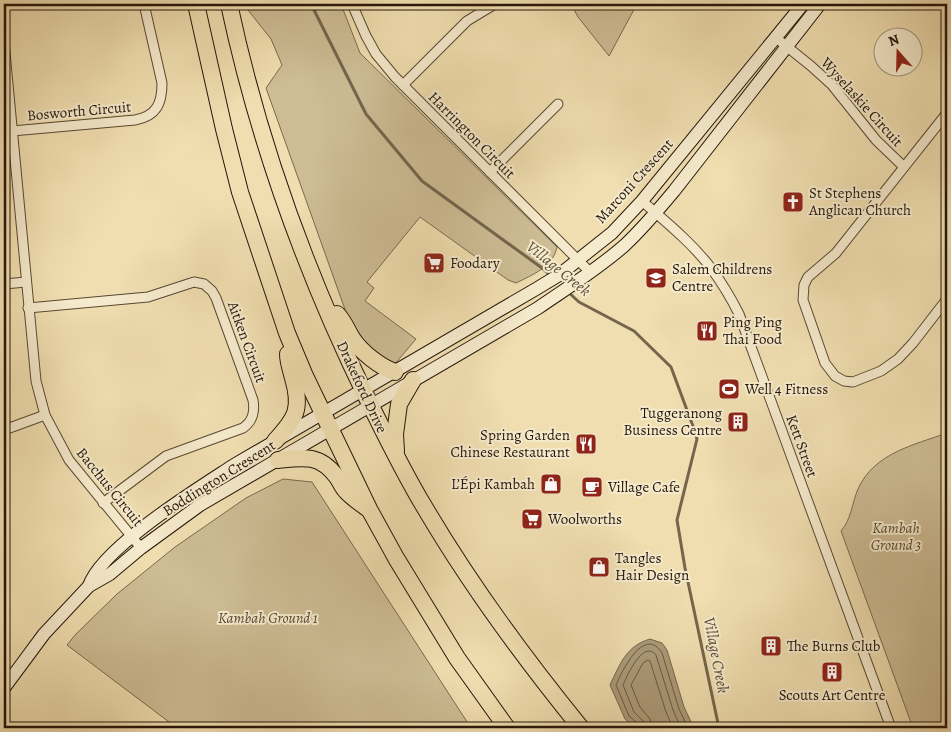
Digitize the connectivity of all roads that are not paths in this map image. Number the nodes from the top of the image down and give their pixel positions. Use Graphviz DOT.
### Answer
graph roads {
  1 [pos="144,4"];
  2 [pos="196,4"];
  3 [pos="229,4"];
  4 [pos="352,4"];
  5 [pos="495,4"];
  6 [pos="803,4"];
  7 [pos="820,4"];
  8 [pos="775,37"];
  9 [pos="4,42"];
  10 [pos="787,46"];
  11 [pos="403,85"];
  12 [pos="558,104"];
  13 [pos="947,113"];
  14 [pos="12,131"];
  15 [pos="14,151"];
  16 [pos="4,152"];
  17 [pos="904,167"];
  18 [pos="490,172"];
  19 [pos="642,201"];
  20 [pos="655,213"];
  21 [pos="578,260"];
  22 [pos="590,272"];
  23 [pos="26,282"];
  24 [pos="4,284"];
  25 [pos="321,296"];
  26 [pos="947,299"];
  27 [pos="28,308"];
  28 [pos="287,333"];
  29 [pos="395,372"];
  30 [pos="413,380"];
  31 [pos="363,390"];
  32 [pos="371,405"];
  33 [pos="323,412"];
  34 [pos="46,415"];
  35 [pos="331,429"];
  36 [pos="4,430"];
  37 [pos="275,441"];
  38 [pos="396,458"];
  39 [pos="278,460"];
  40 [pos="103,503"];
  41 [pos="369,509"];
  42 [pos="132,537"];
  43 [pos="141,548"];
  44 [pos="89,586"];
  45 [pos="4,688"];
  46 [pos="507,728"];
  47 [pos="581,728"];
  48 [pos="891,728"];
  1 -- 14 [label="street, Bosworth Circuit"];
  2 -- 28 [label="highway"];
  3 -- 25 [label="highway, Drakeford Drive"];
  4 -- 11 [label="street, Harrington Circuit"];
  5 -- 11 [label="street"];
  6 -- 8 [label="street, Marconi Crescent"];
  7 -- 10 [label="street"];
  8 -- 10 [label="street, Wyselaskie Circuit"];
  8 -- 19 [label="street, Marconi Crescent"];
  9 -- 14 [label="street, Bacchus Circuit"];
  10 -- 17 [label="street, Wyselaskie Circuit"];
  10 -- 20 [label="street"];
  11 -- 18 [label="street, Harrington Circuit"];
  12 -- 18 [label="street"];
  13 -- 17 [label="street, Wyselaskie Circuit"];
  14 -- 15 [label="street, Bacchus Circuit"];
  15 -- 16 [label="street"];
  15 -- 23 [label="street, Bacchus Circuit"];
  17 -- 26 [label="street, Wyselaskie Circuit"];
  18 -- 21 [label="street, Harrington Circuit"];
  19 -- 20 [label="street, Kett Street"];
  19 -- 21 [label="street, Marconi Crescent"];
  20 -- 22 [label="street"];
  20 -- 48 [label="street, Kett Street"];
  21 -- 22 [label="street, Harrington Circuit"];
  21 -- 29 [label="street, Marconi Crescent"];
  22 -- 30 [label="street"];
  23 -- 24 [label="street"];
  23 -- 27 [label="street, Bacchus Circuit"];
  25 -- 29 [label="highway"];
  25 -- 31 [label="highway, Drakeford Drive"];
  27 -- 34 [label="street, Bacchus Circuit"];
  27 -- 40 [label="street, Aitken Circuit"];
  28 -- 33 [label="highway"];
  28 -- 37 [label="highway"];
  29 -- 31 [label="street, Marconi Crescent"];
  30 -- 32 [label="street"];
  30 -- 38 [label="highway"];
  31 -- 32 [label="highway, Drakeford Drive"];
  31 -- 33 [label="street, Marconi Crescent"];
  32 -- 35 [label="street, Boddington Crescent"];
  32 -- 38 [label="highway, Drakeford Drive"];
  33 -- 35 [label="highway"];
  33 -- 37 [label="street, Boddington Crescent"];
  34 -- 36 [label="street"];
  34 -- 40 [label="street, Bacchus Circuit"];
  35 -- 39 [label="street, Boddington Crescent"];
  35 -- 41 [label="highway"];
  37 -- 42 [label="street, Boddington Crescent"];
  38 -- 47 [label="highway, Drakeford Drive"];
  39 -- 41 [label="highway"];
  39 -- 43 [label="street, Boddington Crescent"];
  40 -- 42 [label="street, Bacchus Circuit"];
  41 -- 46 [label="highway"];
  42 -- 43 [label="street, Bacchus Circuit"];
  42 -- 44 [label="street, Boddington Crescent"];
  43 -- 44 [label="street, Boddington Crescent"];
  44 -- 45 [label="street, Boddington Crescent"];
}
